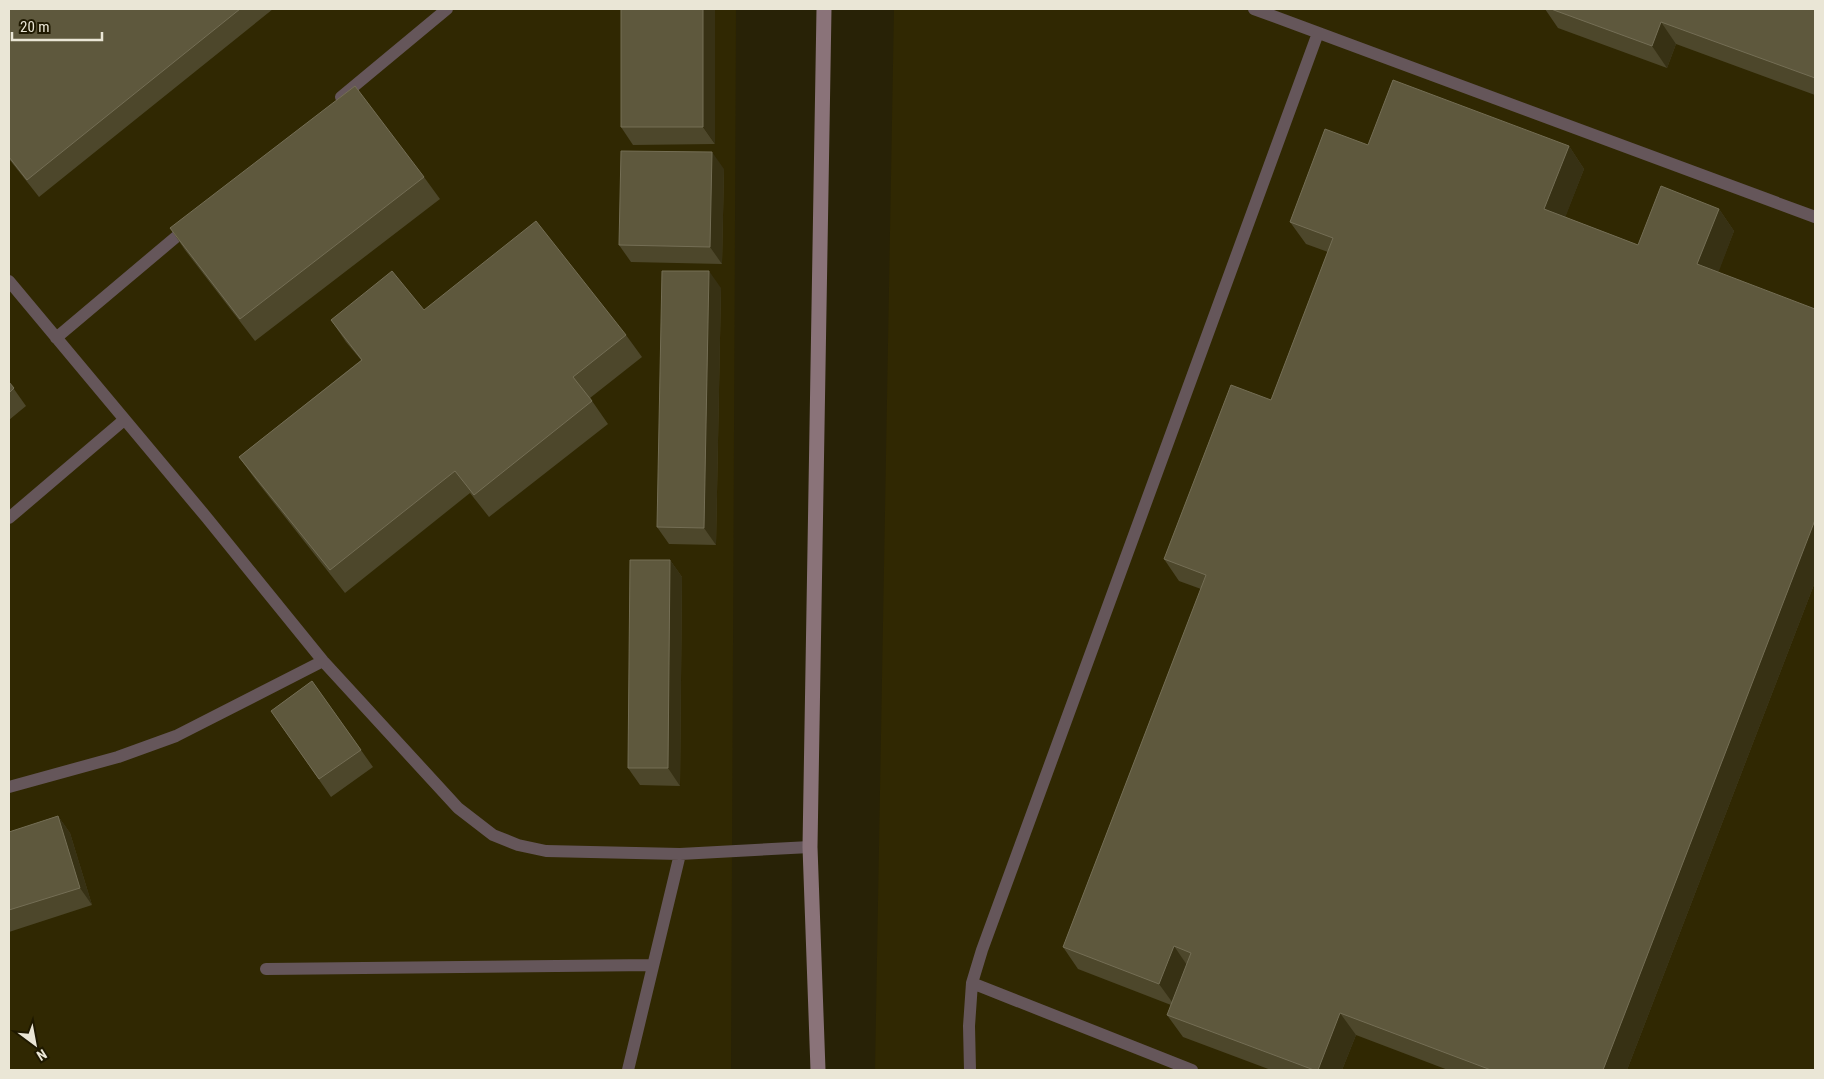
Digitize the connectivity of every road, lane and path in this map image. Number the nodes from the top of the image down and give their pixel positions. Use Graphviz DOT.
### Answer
graph roads {
  1 [pos="447,9"];
  2 [pos="824,9"];
  3 [pos="1254,9"];
  4 [pos="1277,13"];
  5 [pos="1318,33"];
  6 [pos="334,104"];
  7 [pos="1815,217"];
  8 [pos="199,218"];
  9 [pos="9,281"];
  10 [pos="56,338"];
  11 [pos="124,420"];
  12 [pos="9,518"];
  13 [pos="323,661"];
  14 [pos="9,788"];
  15 [pos="810,847"];
  16 [pos="680,854"];
  17 [pos="653,965"];
  18 [pos="266,968"];
  19 [pos="972,983"];
  20 [pos="628,1070"];
  21 [pos="818,1070"];
  22 [pos="970,1070"];
  23 [pos="1192,1070"];
  1 -- 6 [label="lane"];
  2 -- 15 [label="main road"];
  3 -- 4 [label="lane"];
  4 -- 5 [label="lane"];
  5 -- 7 [label="lane"];
  5 -- 19 [label="lane"];
  8 -- 10 [label="lane"];
  9 -- 10 [label="lane"];
  10 -- 11 [label="lane"];
  11 -- 12 [label="lane"];
  11 -- 13 [label="lane"];
  13 -- 14 [label="lane"];
  13 -- 16 [label="lane"];
  15 -- 16 [label="lane"];
  15 -- 21 [label="main road"];
  16 -- 17 [label="lane"];
  17 -- 18 [label="lane"];
  17 -- 20 [label="lane"];
  19 -- 22 [label="lane"];
  19 -- 23 [label="lane"];
}
